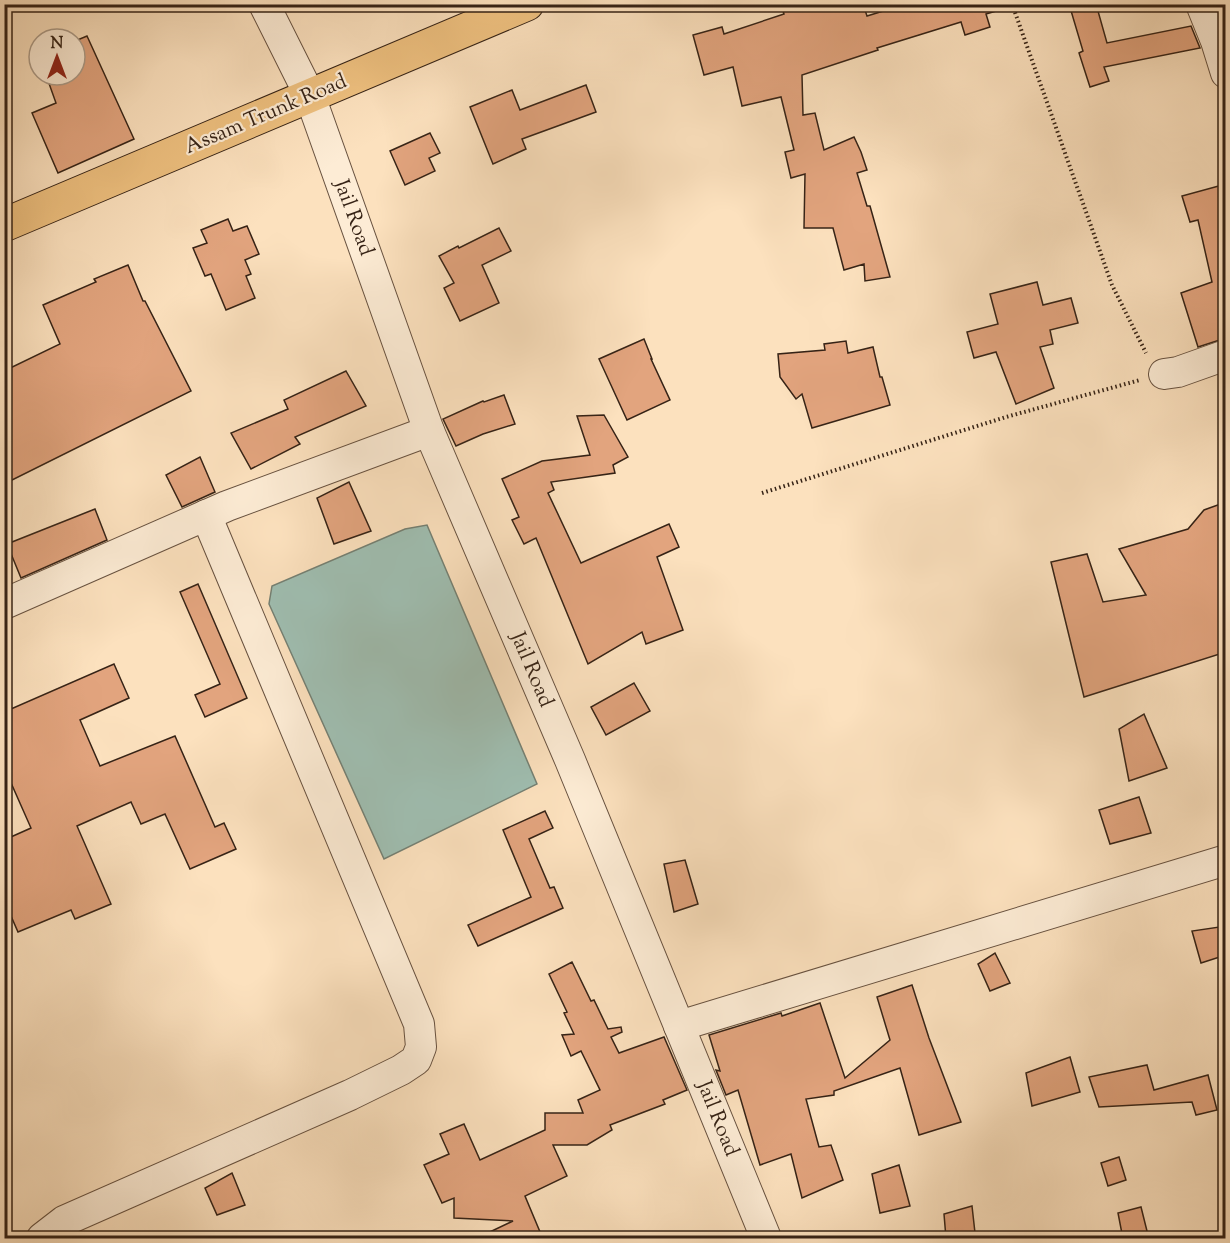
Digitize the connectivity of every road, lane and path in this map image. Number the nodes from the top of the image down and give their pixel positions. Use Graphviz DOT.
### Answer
graph roads {
  1 [pos="264,4"];
  2 [pos="526,4"];
  3 [pos="1012,4"];
  4 [pos="1201,4"];
  5 [pos="1226,73"];
  6 [pos="310,96"];
  7 [pos="4,225"];
  8 [pos="1226,355"];
  9 [pos="1164,374"];
  10 [pos="429,431"];
  11 [pos="762,493"];
  12 [pos="206,515"];
  13 [pos="4,604"];
  14 [pos="1226,860"];
  15 [pos="679,1026"];
  16 [pos="42,1239"];
  17 [pos="766,1239"];
  1 -- 6 [label="street, Jail Road"];
  2 -- 6 [label="main road, Assam Trunk Road"];
  3 -- 9 [label="path"];
  4 -- 5 [label="street"];
  6 -- 7 [label="main road, Assam Trunk Road"];
  6 -- 10 [label="street, Jail Road"];
  8 -- 9 [label="street"];
  9 -- 11 [label="path"];
  10 -- 12 [label="street"];
  10 -- 15 [label="street, Jail Road"];
  12 -- 13 [label="street"];
  12 -- 16 [label="street"];
  14 -- 15 [label="street"];
  15 -- 17 [label="street, Jail Road"];
}
